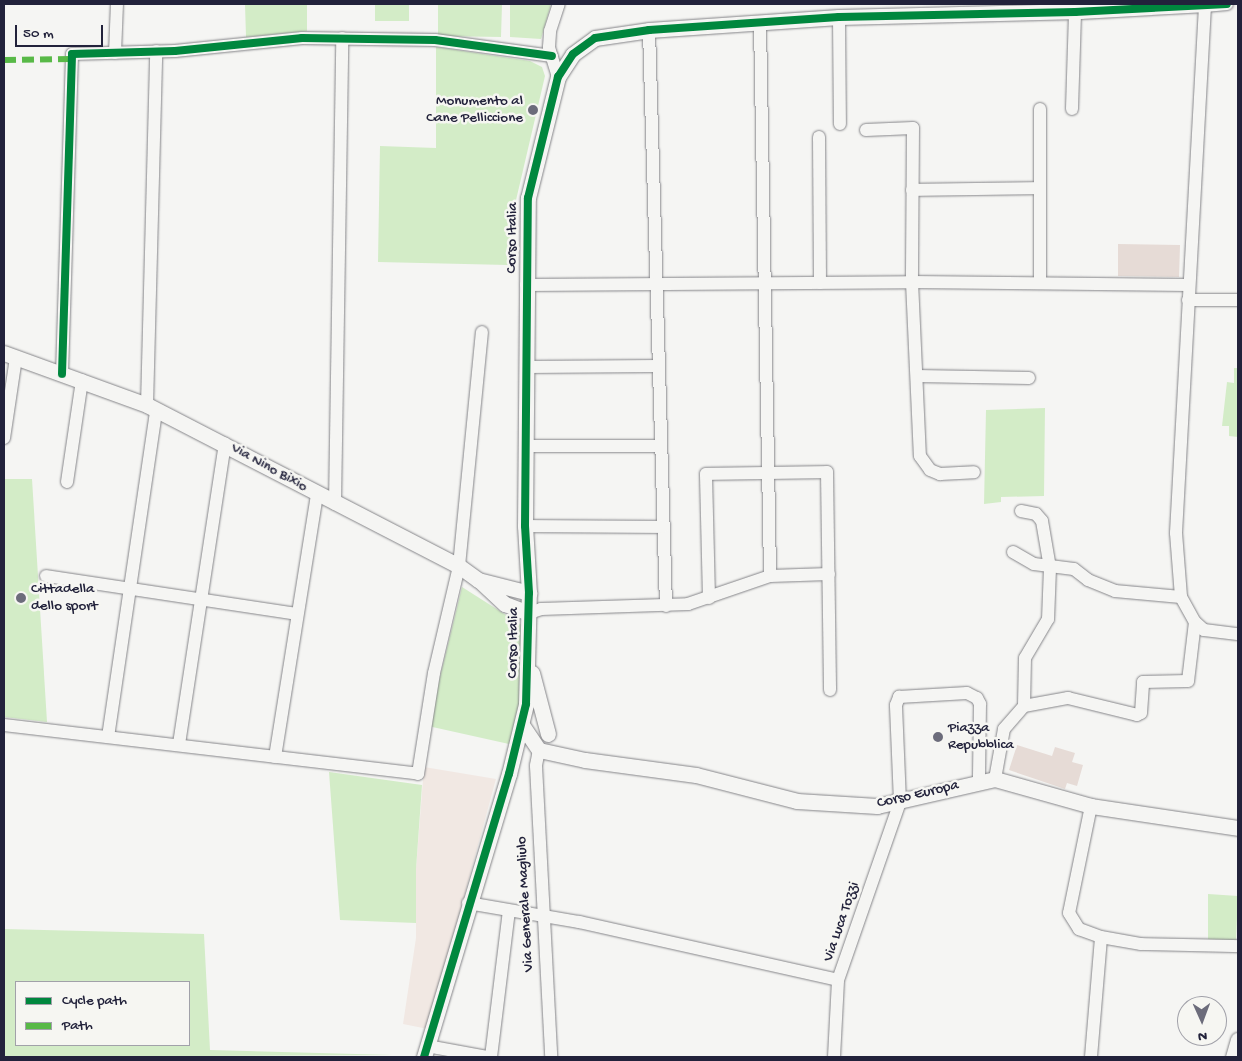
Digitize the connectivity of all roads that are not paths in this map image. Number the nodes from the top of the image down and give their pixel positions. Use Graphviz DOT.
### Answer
graph roads {
  1 [pos="117,4"];
  2 [pos="1227,4"];
  3 [pos="1205,5"];
  4 [pos="557,8"];
  5 [pos="1078,9"];
  6 [pos="893,10"];
  7 [pos="839,17"];
  8 [pos="760,23"];
  9 [pos="649,30"];
  10 [pos="342,38"];
  11 [pos="156,51"];
  12 [pos="115,53"];
  13 [pos="552,56"];
  14 [pos="558,77"];
  15 [pos="1040,109"];
  16 [pos="1072,109"];
  17 [pos="840,124"];
  18 [pos="866,130"];
  19 [pos="819,137"];
  20 [pos="1040,188"];
  21 [pos="912,190"];
  22 [pos="912,282"];
  23 [pos="820,283"];
  24 [pos="1040,283"];
  25 [pos="655,284"];
  26 [pos="763,284"];
  27 [pos="1188,284"];
  28 [pos="526,285"];
  29 [pos="1188,300"];
  30 [pos="1238,300"];
  31 [pos="482,332"];
  32 [pos="10,355"];
  33 [pos="658,366"];
  34 [pos="526,367"];
  35 [pos="62,374"];
  36 [pos="917,376"];
  37 [pos="1029,378"];
  38 [pos="82,380"];
  39 [pos="151,407"];
  40 [pos="4,438"];
  41 [pos="225,444"];
  42 [pos="525,446"];
  43 [pos="661,446"];
  44 [pos="770,472"];
  45 [pos="974,472"];
  46 [pos="67,482"];
  47 [pos="317,494"];
  48 [pos="336,504"];
  49 [pos="1021,511"];
  50 [pos="525,526"];
  51 [pos="663,527"];
  52 [pos="1013,552"];
  53 [pos="459,566"];
  54 [pos="1050,568"];
  55 [pos="828,574"];
  56 [pos="46,576"];
  57 [pos="770,576"];
  58 [pos="478,580"];
  59 [pos="128,589"];
  60 [pos="529,593"];
  61 [pos="1181,597"];
  62 [pos="709,598"];
  63 [pos="201,599"];
  64 [pos="666,606"];
  65 [pos="529,613"];
  66 [pos="297,614"];
  67 [pos="1195,622"];
  68 [pos="1238,634"];
  69 [pos="529,664"];
  70 [pos="830,690"];
  71 [pos="1024,706"];
  72 [pos="4,725"];
  73 [pos="522,725"];
  74 [pos="548,734"];
  75 [pos="108,737"];
  76 [pos="179,744"];
  77 [pos="539,750"];
  78 [pos="561,755"];
  79 [pos="275,757"];
  80 [pos="512,763"];
  81 [pos="995,779"];
  82 [pos="979,780"];
  83 [pos="900,802"];
  84 [pos="1091,806"];
  85 [pos="1238,828"];
  86 [pos="468,903"];
  87 [pos="508,911"];
  88 [pos="543,916"];
  89 [pos="1101,937"];
  90 [pos="1238,946"];
  91 [pos="838,980"];
  92 [pos="1238,1040"];
  93 [pos="425,1052"];
  94 [pos="487,1057"];
  95 [pos="491,1057"];
  96 [pos="551,1057"];
  97 [pos="834,1057"];
  98 [pos="1091,1057"];
  99 [pos="1233,1057"];
  1 -- 12 [label="street"];
  2 -- 3 [label="street"];
  3 -- 5 [label="street, Corso Italia"];
  3 -- 27 [label="street"];
  4 -- 13 [label="street"];
  5 -- 6 [label="street, Corso Italia"];
  5 -- 16 [label="street"];
  6 -- 7 [label="street, Corso Italia"];
  7 -- 8 [label="street, Corso Italia"];
  7 -- 17 [label="street"];
  8 -- 9 [label="street, Corso Italia"];
  8 -- 26 [label="street"];
  9 -- 14 [label="street, Corso Italia"];
  9 -- 25 [label="street"];
  10 -- 11 [label="street"];
  10 -- 13 [label="street"];
  10 -- 48 [label="street"];
  11 -- 12 [label="street"];
  11 -- 39 [label="street"];
  12 -- 35 [label="street"];
  13 -- 14 [label="street"];
  14 -- 28 [label="street, Corso Italia"];
  15 -- 20 [label="street"];
  18 -- 21 [label="street"];
  19 -- 23 [label="street"];
  20 -- 21 [label="street"];
  20 -- 24 [label="street"];
  21 -- 22 [label="street"];
  22 -- 23 [label="street"];
  22 -- 24 [label="street"];
  22 -- 36 [label="street"];
  23 -- 26 [label="street"];
  24 -- 27 [label="street"];
  25 -- 26 [label="street"];
  25 -- 28 [label="street"];
  25 -- 33 [label="street"];
  26 -- 44 [label="street"];
  27 -- 29 [label="street"];
  28 -- 34 [label="street, Corso Italia"];
  29 -- 30 [label="street"];
  29 -- 61 [label="street"];
  31 -- 53 [label="street"];
  32 -- 35 [label="street, Via Nino Bixio"];
  32 -- 40 [label="street"];
  33 -- 34 [label="street"];
  33 -- 43 [label="street"];
  34 -- 42 [label="street, Corso Italia"];
  35 -- 38 [label="street, Via Nino Bixio"];
  36 -- 37 [label="street"];
  36 -- 45 [label="street"];
  38 -- 39 [label="street, Via Nino Bixio"];
  38 -- 46 [label="street"];
  39 -- 41 [label="street, Via Nino Bixio"];
  39 -- 59 [label="street"];
  41 -- 47 [label="street, Via Nino Bixio"];
  41 -- 63 [label="street"];
  42 -- 43 [label="street"];
  42 -- 50 [label="street, Corso Italia"];
  43 -- 51 [label="street"];
  44 -- 55 [label="street"];
  44 -- 57 [label="street"];
  44 -- 62 [label="street"];
  47 -- 48 [label="street, Via Nino Bixio"];
  47 -- 66 [label="street"];
  48 -- 53 [label="street, Via Nino Bixio"];
  49 -- 54 [label="street"];
  50 -- 51 [label="street"];
  50 -- 60 [label="street, Corso Italia"];
  51 -- 64 [label="street"];
  52 -- 54 [label="street"];
  53 -- 58 [label="street, Via Nino Bixio"];
  53 -- 79 [label="street"];
  54 -- 61 [label="street"];
  54 -- 71 [label="street"];
  55 -- 57 [label="street"];
  55 -- 70 [label="street"];
  56 -- 59 [label="street"];
  57 -- 62 [label="street"];
  58 -- 60 [label="street, Via Nino Bixio"];
  58 -- 65 [label="street"];
  59 -- 63 [label="street"];
  59 -- 75 [label="street"];
  60 -- 65 [label="street, Corso Italia"];
  61 -- 67 [label="street"];
  62 -- 64 [label="street"];
  63 -- 66 [label="street"];
  63 -- 76 [label="street"];
  64 -- 65 [label="street"];
  65 -- 69 [label="street, Corso Italia"];
  66 -- 79 [label="street"];
  67 -- 68 [label="street"];
  67 -- 71 [label="street"];
  69 -- 73 [label="street, Corso Italia"];
  69 -- 74 [label="street"];
  71 -- 81 [label="street"];
  72 -- 75 [label="street"];
  73 -- 74 [label="street"];
  73 -- 77 [label="street"];
  73 -- 80 [label="street, Corso Italia"];
  74 -- 78 [label="street"];
  75 -- 76 [label="street"];
  76 -- 79 [label="street"];
  77 -- 78 [label="street"];
  77 -- 80 [label="street"];
  77 -- 88 [label="street, Via Generale Magliulo"];
  78 -- 83 [label="street, Corso Europa"];
  80 -- 86 [label="street, Corso Italia"];
  81 -- 82 [label="street, Corso Europa"];
  81 -- 84 [label="street, Corso Europa"];
  82 -- 83 [label="street, Corso Europa"];
  82 -- 83 [label="street"];
  83 -- 91 [label="street, Via Luca Tozzi"];
  84 -- 85 [label="street, Corso Europa"];
  84 -- 89 [label="street"];
  86 -- 87 [label="street"];
  86 -- 93 [label="street, Corso Italia"];
  87 -- 88 [label="street"];
  87 -- 95 [label="street"];
  88 -- 91 [label="street"];
  88 -- 96 [label="street, Via Generale Magliulo"];
  89 -- 90 [label="street"];
  89 -- 98 [label="street"];
  91 -- 97 [label="street, Via Luca Tozzi"];
  92 -- 99 [label="street"];
  93 -- 94 [label="street"];
}
